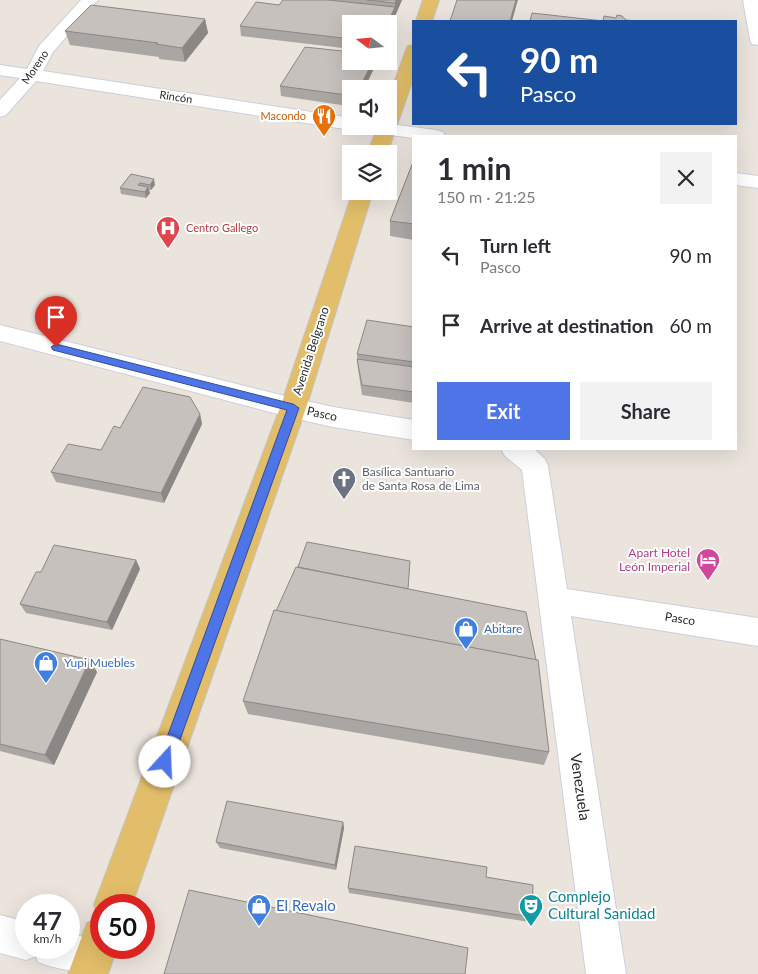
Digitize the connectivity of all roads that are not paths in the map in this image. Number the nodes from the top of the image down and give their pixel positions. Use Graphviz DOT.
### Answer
graph roads {
  1 [pos="90,0"];
  2 [pos="431,0"];
  3 [pos="751,0"];
  4 [pos="424,20"];
  5 [pos="758,40"];
  6 [pos="412,56"];
  7 [pos="0,70"];
  8 [pos="32,75"];
  9 [pos="397,98"];
  10 [pos="0,111"];
  11 [pos="342,123"];
  12 [pos="397,128"];
  13 [pos="431,135"];
  14 [pos="737,179"];
  15 [pos="758,182"];
  16 [pos="360,200"];
  17 [pos="0,333"];
  18 [pos="293,408"];
  19 [pos="412,430"];
  20 [pos="515,450"];
  21 [pos="554,600"];
  22 [pos="758,632"];
  23 [pos="117,894"];
  24 [pos="0,934"];
  25 [pos="15,938"];
  26 [pos="606,974"];
  1 -- 8 [label="street, Moreno"];
  2 -- 4 [label="main road"];
  3 -- 5 [label="street"];
  6 -- 9 [label="main road"];
  7 -- 8 [label="street, Rincón"];
  8 -- 10 [label="street, Moreno"];
  8 -- 11 [label="street, Rincón"];
  12 -- 13 [label="street"];
  14 -- 15 [label="street"];
  16 -- 18 [label="main road, Avenida Belgrano"];
  17 -- 18 [label="street, Pasco"];
  18 -- 19 [label="street, Pasco"];
  18 -- 23 [label="main road, Avenida Belgrano"];
  20 -- 21 [label="street"];
  21 -- 22 [label="street, Pasco"];
  21 -- 26 [label="street, Venezuela"];
  24 -- 25 [label="street"];
}
